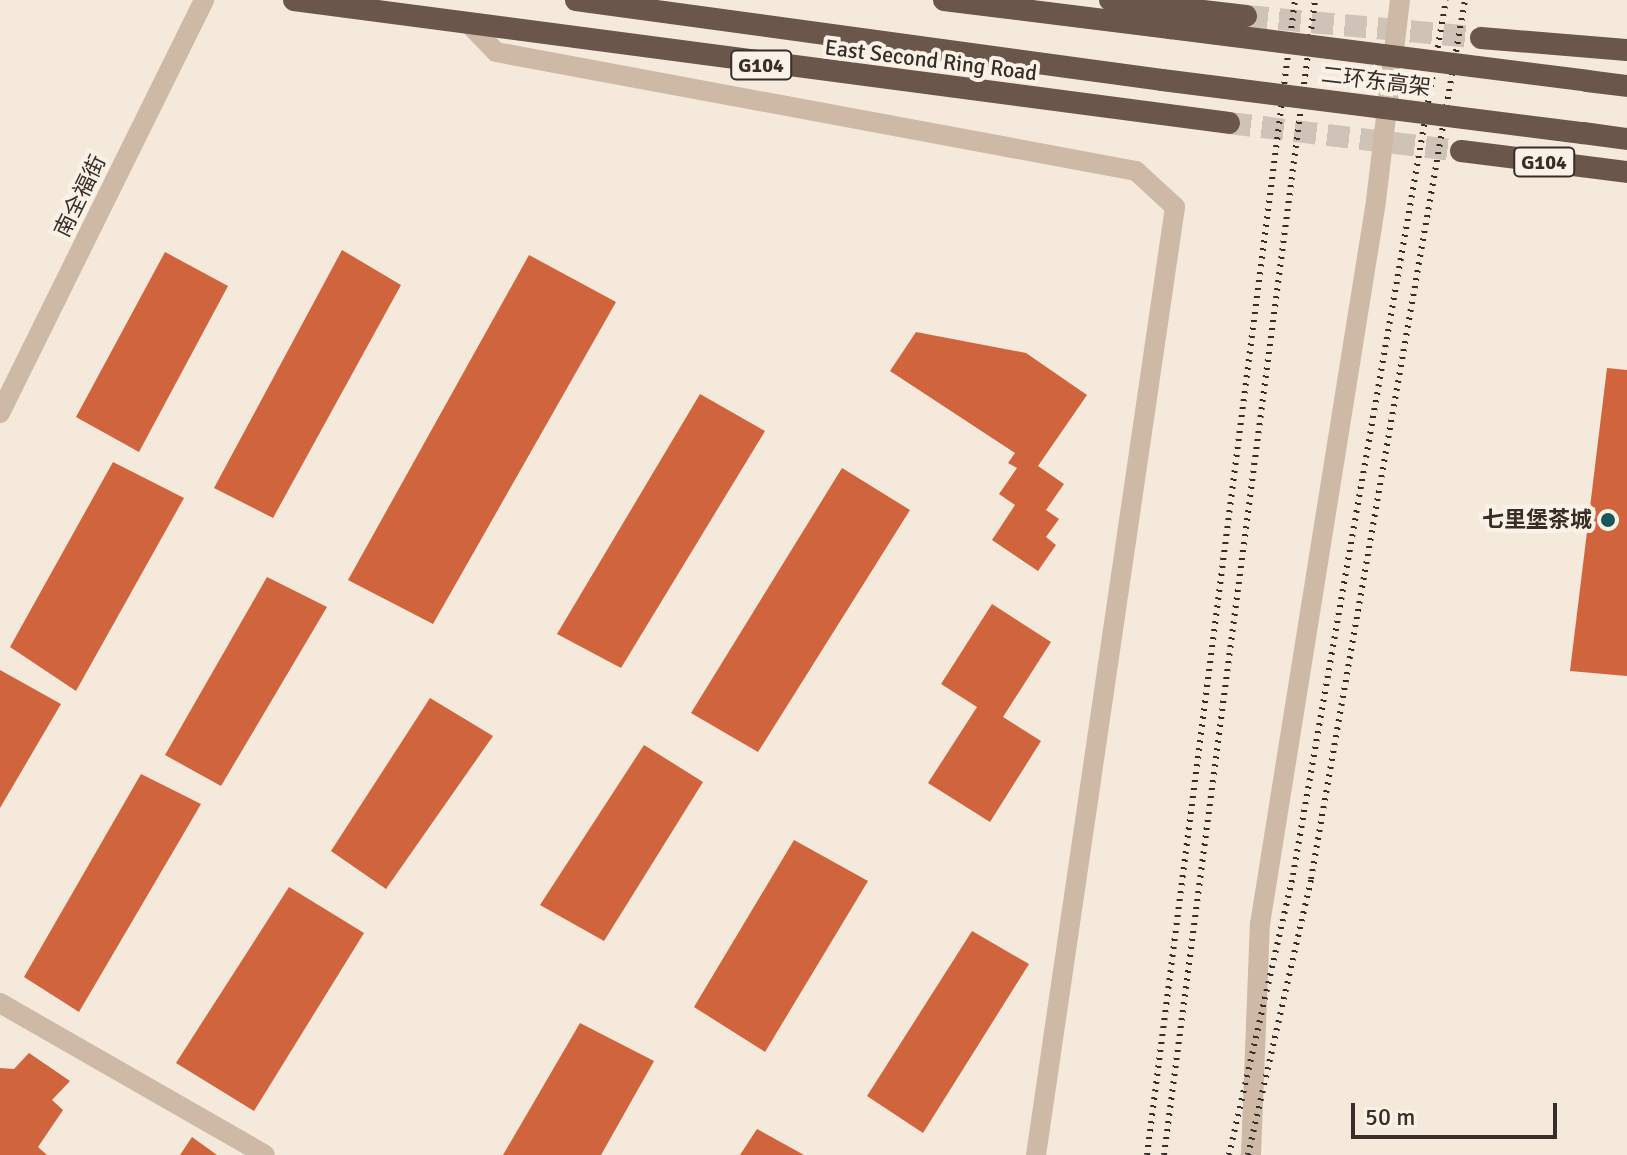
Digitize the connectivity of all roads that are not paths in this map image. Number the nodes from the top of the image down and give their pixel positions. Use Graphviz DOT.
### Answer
graph roads {
  1 [pos="204,0"];
  2 [pos="294,0"];
  3 [pos="576,0"];
  4 [pos="944,0"];
  5 [pos="1110,0"];
  6 [pos="1400,0"];
  7 [pos="1246,16"];
  8 [pos="470,25"];
  9 [pos="1481,38"];
  10 [pos="1627,50"];
  11 [pos="1627,86"];
  12 [pos="1229,123"];
  13 [pos="1627,139"];
  14 [pos="1461,151"];
  15 [pos="1627,172"];
  16 [pos="0,413"];
  17 [pos="0,1003"];
  18 [pos="265,1155"];
  19 [pos="1036,1155"];
  20 [pos="1251,1155"];
  1 -- 16 [label="street, 南全福街"];
  2 -- 8 [label="highway, East Second Ring Road / G104"];
  3 -- 13 [label="highway, bridge"];
  4 -- 11 [label="highway, bridge"];
  5 -- 7 [label="highway"];
  6 -- 20 [label="street"];
  8 -- 12 [label="highway, East Second Ring Road / G104"];
  8 -- 19 [label="street"];
  9 -- 10 [label="highway"];
  14 -- 15 [label="highway, G104"];
  17 -- 18 [label="street"];
}
